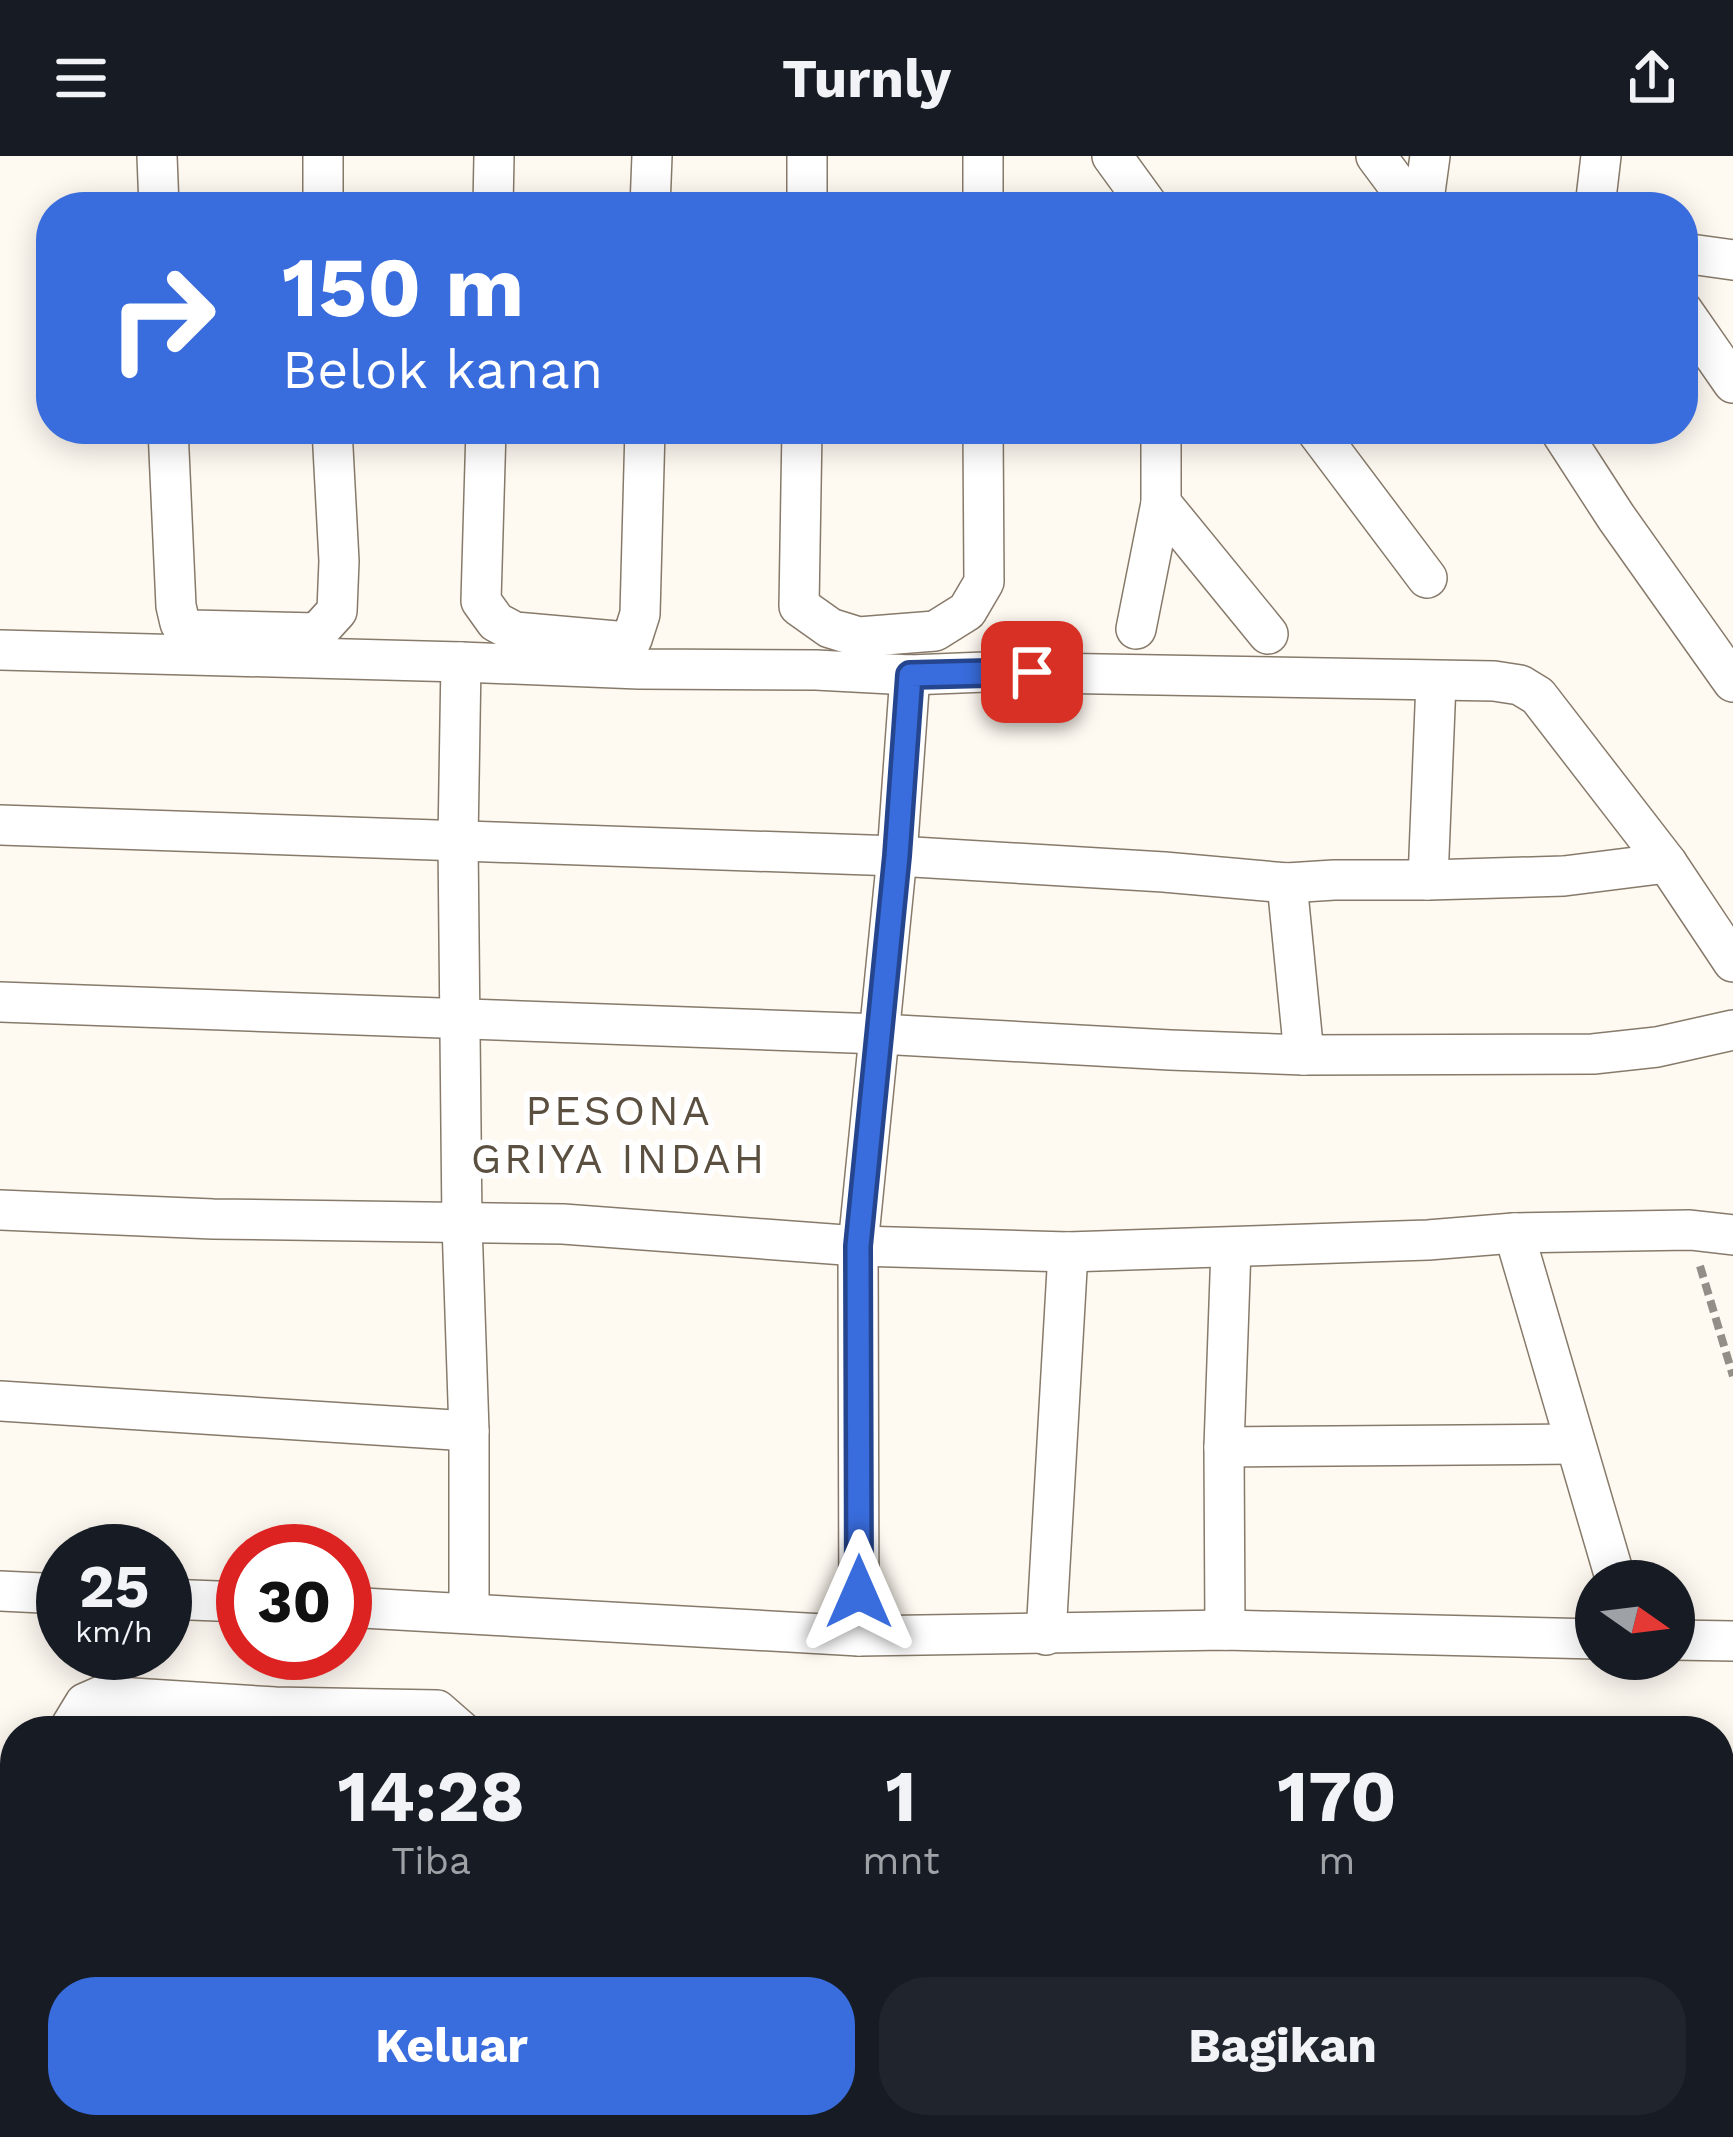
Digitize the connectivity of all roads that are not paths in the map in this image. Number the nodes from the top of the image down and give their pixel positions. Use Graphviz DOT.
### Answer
graph roads {
  1 [pos="157,156"];
  2 [pos="322,156"];
  3 [pos="494,156"];
  4 [pos="652,156"];
  5 [pos="808,156"];
  6 [pos="982,156"];
  7 [pos="1112,156"];
  8 [pos="1376,156"];
  9 [pos="1430,156"];
  10 [pos="1601,156"];
  11 [pos="158,192"];
  12 [pos="323,192"];
  13 [pos="493,192"];
  14 [pos="651,192"];
  15 [pos="807,192"];
  16 [pos="983,192"];
  17 [pos="1138,192"];
  18 [pos="1403,192"];
  19 [pos="1425,192"];
  20 [pos="1597,192"];
  21 [pos="1698,255"];
  22 [pos="1733,260"];
  23 [pos="1698,333"];
  24 [pos="1733,383"];
  25 [pos="169,444"];
  26 [pos="333,444"];
  27 [pos="486,444"];
  28 [pos="645,444"];
  29 [pos="802,444"];
  30 [pos="983,444"];
  31 [pos="1161,444"];
  32 [pos="1326,444"];
  33 [pos="1569,444"];
  34 [pos="1161,503"];
  35 [pos="1427,578"];
  36 [pos="1136,628"];
  37 [pos="1268,634"];
  38 [pos="0,650"];
  39 [pos="460,662"];
  40 [pos="910,675"];
  41 [pos="1436,682"];
  42 [pos="1733,682"];
  43 [pos="0,825"];
  44 [pos="458,841"];
  45 [pos="897,856"];
  46 [pos="1667,863"];
  47 [pos="1428,880"];
  48 [pos="1286,883"];
  49 [pos="1733,962"];
  50 [pos="0,1002"];
  51 [pos="461,1018"];
  52 [pos="1733,1030"];
  53 [pos="880,1034"];
  54 [pos="1304,1055"];
  55 [pos="0,1210"];
  56 [pos="462,1224"];
  57 [pos="1514,1233"];
  58 [pos="1733,1234"];
  59 [pos="858,1246"];
  60 [pos="1231,1248"];
  61 [pos="1068,1252"];
  62 [pos="0,1401"];
  63 [pos="469,1432"];
  64 [pos="1575,1444"];
  65 [pos="1224,1447"];
  66 [pos="1610,1560"];
  67 [pos="0,1591"];
  68 [pos="36,1593"];
  69 [pos="372,1608"];
  70 [pos="469,1613"];
  71 [pos="1225,1630"];
  72 [pos="1046,1635"];
  73 [pos="860,1636"];
  74 [pos="1575,1638"];
  75 [pos="1695,1640"];
  76 [pos="1733,1640"];
  77 [pos="77,1716"];
  78 [pos="251,1716"];
  79 [pos="328,1716"];
  80 [pos="444,1716"];
  1 -- 11 [label="street"];
  2 -- 12 [label="street"];
  3 -- 13 [label="street"];
  4 -- 14 [label="street"];
  5 -- 15 [label="street"];
  6 -- 16 [label="street"];
  7 -- 17 [label="street"];
  8 -- 18 [label="street"];
  9 -- 19 [label="street"];
  10 -- 20 [label="street"];
  21 -- 22 [label="street"];
  23 -- 24 [label="street"];
  25 -- 26 [label="street"];
  27 -- 28 [label="street"];
  29 -- 30 [label="street"];
  31 -- 34 [label="street"];
  32 -- 35 [label="street"];
  33 -- 42 [label="street"];
  34 -- 36 [label="street"];
  34 -- 37 [label="street"];
  38 -- 39 [label="street"];
  39 -- 40 [label="street"];
  39 -- 44 [label="street"];
  40 -- 41 [label="street"];
  40 -- 45 [label="street"];
  41 -- 46 [label="street"];
  41 -- 47 [label="street"];
  43 -- 44 [label="street"];
  44 -- 45 [label="street"];
  44 -- 51 [label="street"];
  45 -- 48 [label="street"];
  45 -- 53 [label="street"];
  46 -- 47 [label="street"];
  46 -- 49 [label="street"];
  47 -- 48 [label="street"];
  48 -- 54 [label="street"];
  50 -- 51 [label="street"];
  51 -- 53 [label="street"];
  51 -- 56 [label="street"];
  52 -- 54 [label="street"];
  53 -- 54 [label="street"];
  53 -- 59 [label="street"];
  55 -- 56 [label="street"];
  56 -- 59 [label="street"];
  56 -- 63 [label="street"];
  57 -- 58 [label="street"];
  57 -- 60 [label="street"];
  57 -- 64 [label="street"];
  59 -- 61 [label="street"];
  59 -- 73 [label="street"];
  60 -- 61 [label="street"];
  60 -- 65 [label="street"];
  61 -- 72 [label="street"];
  62 -- 63 [label="street"];
  63 -- 70 [label="street"];
  64 -- 65 [label="street"];
  64 -- 66 [label="street"];
  65 -- 71 [label="street"];
  67 -- 68 [label="street"];
  69 -- 70 [label="street"];
  70 -- 73 [label="street"];
  71 -- 72 [label="street"];
  71 -- 74 [label="street"];
  72 -- 73 [label="street"];
  75 -- 76 [label="street"];
  77 -- 78 [label="street"];
  79 -- 80 [label="street"];
}
